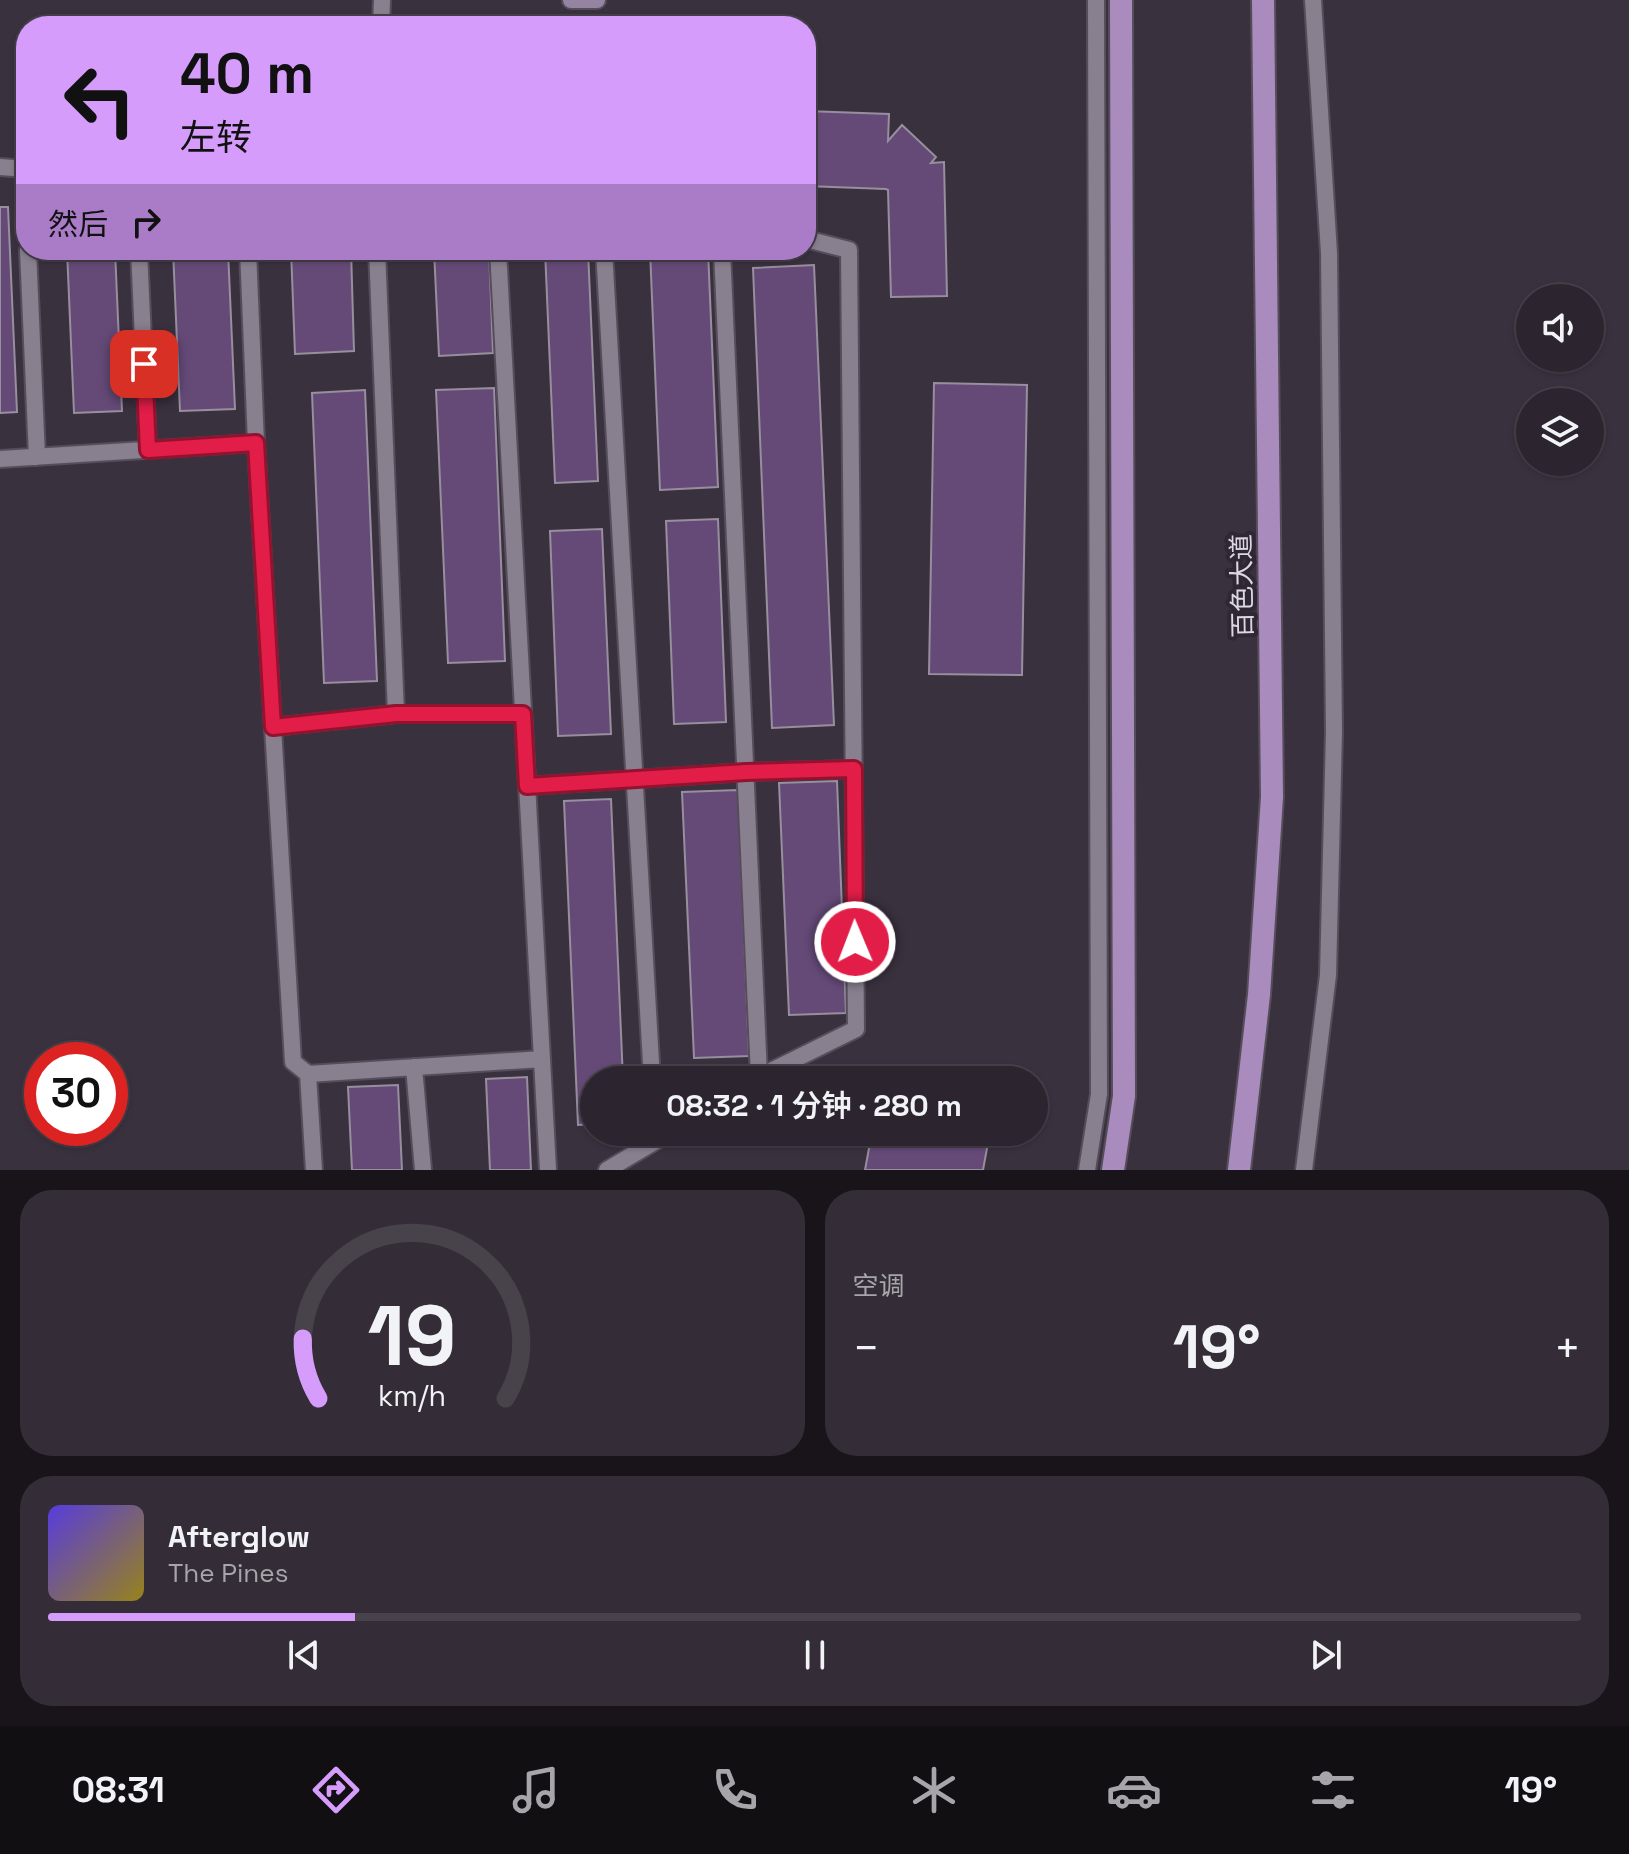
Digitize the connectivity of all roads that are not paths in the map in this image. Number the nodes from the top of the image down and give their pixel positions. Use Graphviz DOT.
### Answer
graph roads {
  1 [pos="571,0"];
  2 [pos="597,0"];
  3 [pos="1096,0"];
  4 [pos="1121,0"];
  5 [pos="1263,0"];
  6 [pos="1313,0"];
  7 [pos="816,242"];
  8 [pos="28,260"];
  9 [pos="139,260"];
  10 [pos="248,260"];
  11 [pos="377,260"];
  12 [pos="499,260"];
  13 [pos="605,260"];
  14 [pos="722,260"];
  15 [pos="256,443"];
  16 [pos="148,450"];
  17 [pos="37,457"];
  18 [pos="0,459"];
  19 [pos="396,714"];
  20 [pos="523,714"];
  21 [pos="273,727"];
  22 [pos="854,769"];
  23 [pos="746,772"];
  24 [pos="634,778"];
  25 [pos="527,786"];
  26 [pos="542,1059"];
  27 [pos="651,1066"];
  28 [pos="756,1066"];
  29 [pos="780,1066"];
  30 [pos="414,1067"];
  31 [pos="308,1074"];
  32 [pos="642,1146"];
  33 [pos="314,1170"];
  34 [pos="423,1170"];
  35 [pos="548,1170"];
  36 [pos="607,1170"];
  37 [pos="1087,1170"];
  38 [pos="1113,1170"];
  39 [pos="1239,1170"];
  40 [pos="1304,1170"];
  1 -- 2 [label="main road"];
  3 -- 37 [label="street"];
  4 -- 38 [label="highway"];
  5 -- 39 [label="highway, 百色大道"];
  6 -- 40 [label="street"];
  7 -- 22 [label="street"];
  8 -- 17 [label="street"];
  9 -- 16 [label="street"];
  10 -- 15 [label="street"];
  11 -- 19 [label="street"];
  12 -- 20 [label="street"];
  13 -- 24 [label="street"];
  14 -- 23 [label="street"];
  15 -- 16 [label="street"];
  15 -- 21 [label="street"];
  16 -- 17 [label="street"];
  17 -- 18 [label="street"];
  19 -- 20 [label="street"];
  19 -- 21 [label="street"];
  20 -- 25 [label="street"];
  21 -- 31 [label="street"];
  22 -- 23 [label="street"];
  22 -- 29 [label="street"];
  23 -- 24 [label="street"];
  23 -- 28 [label="street"];
  24 -- 25 [label="street"];
  24 -- 27 [label="street"];
  25 -- 26 [label="street"];
  26 -- 30 [label="street"];
  26 -- 35 [label="street"];
  30 -- 31 [label="street"];
  30 -- 34 [label="street"];
  31 -- 33 [label="street"];
  32 -- 36 [label="street"];
}
